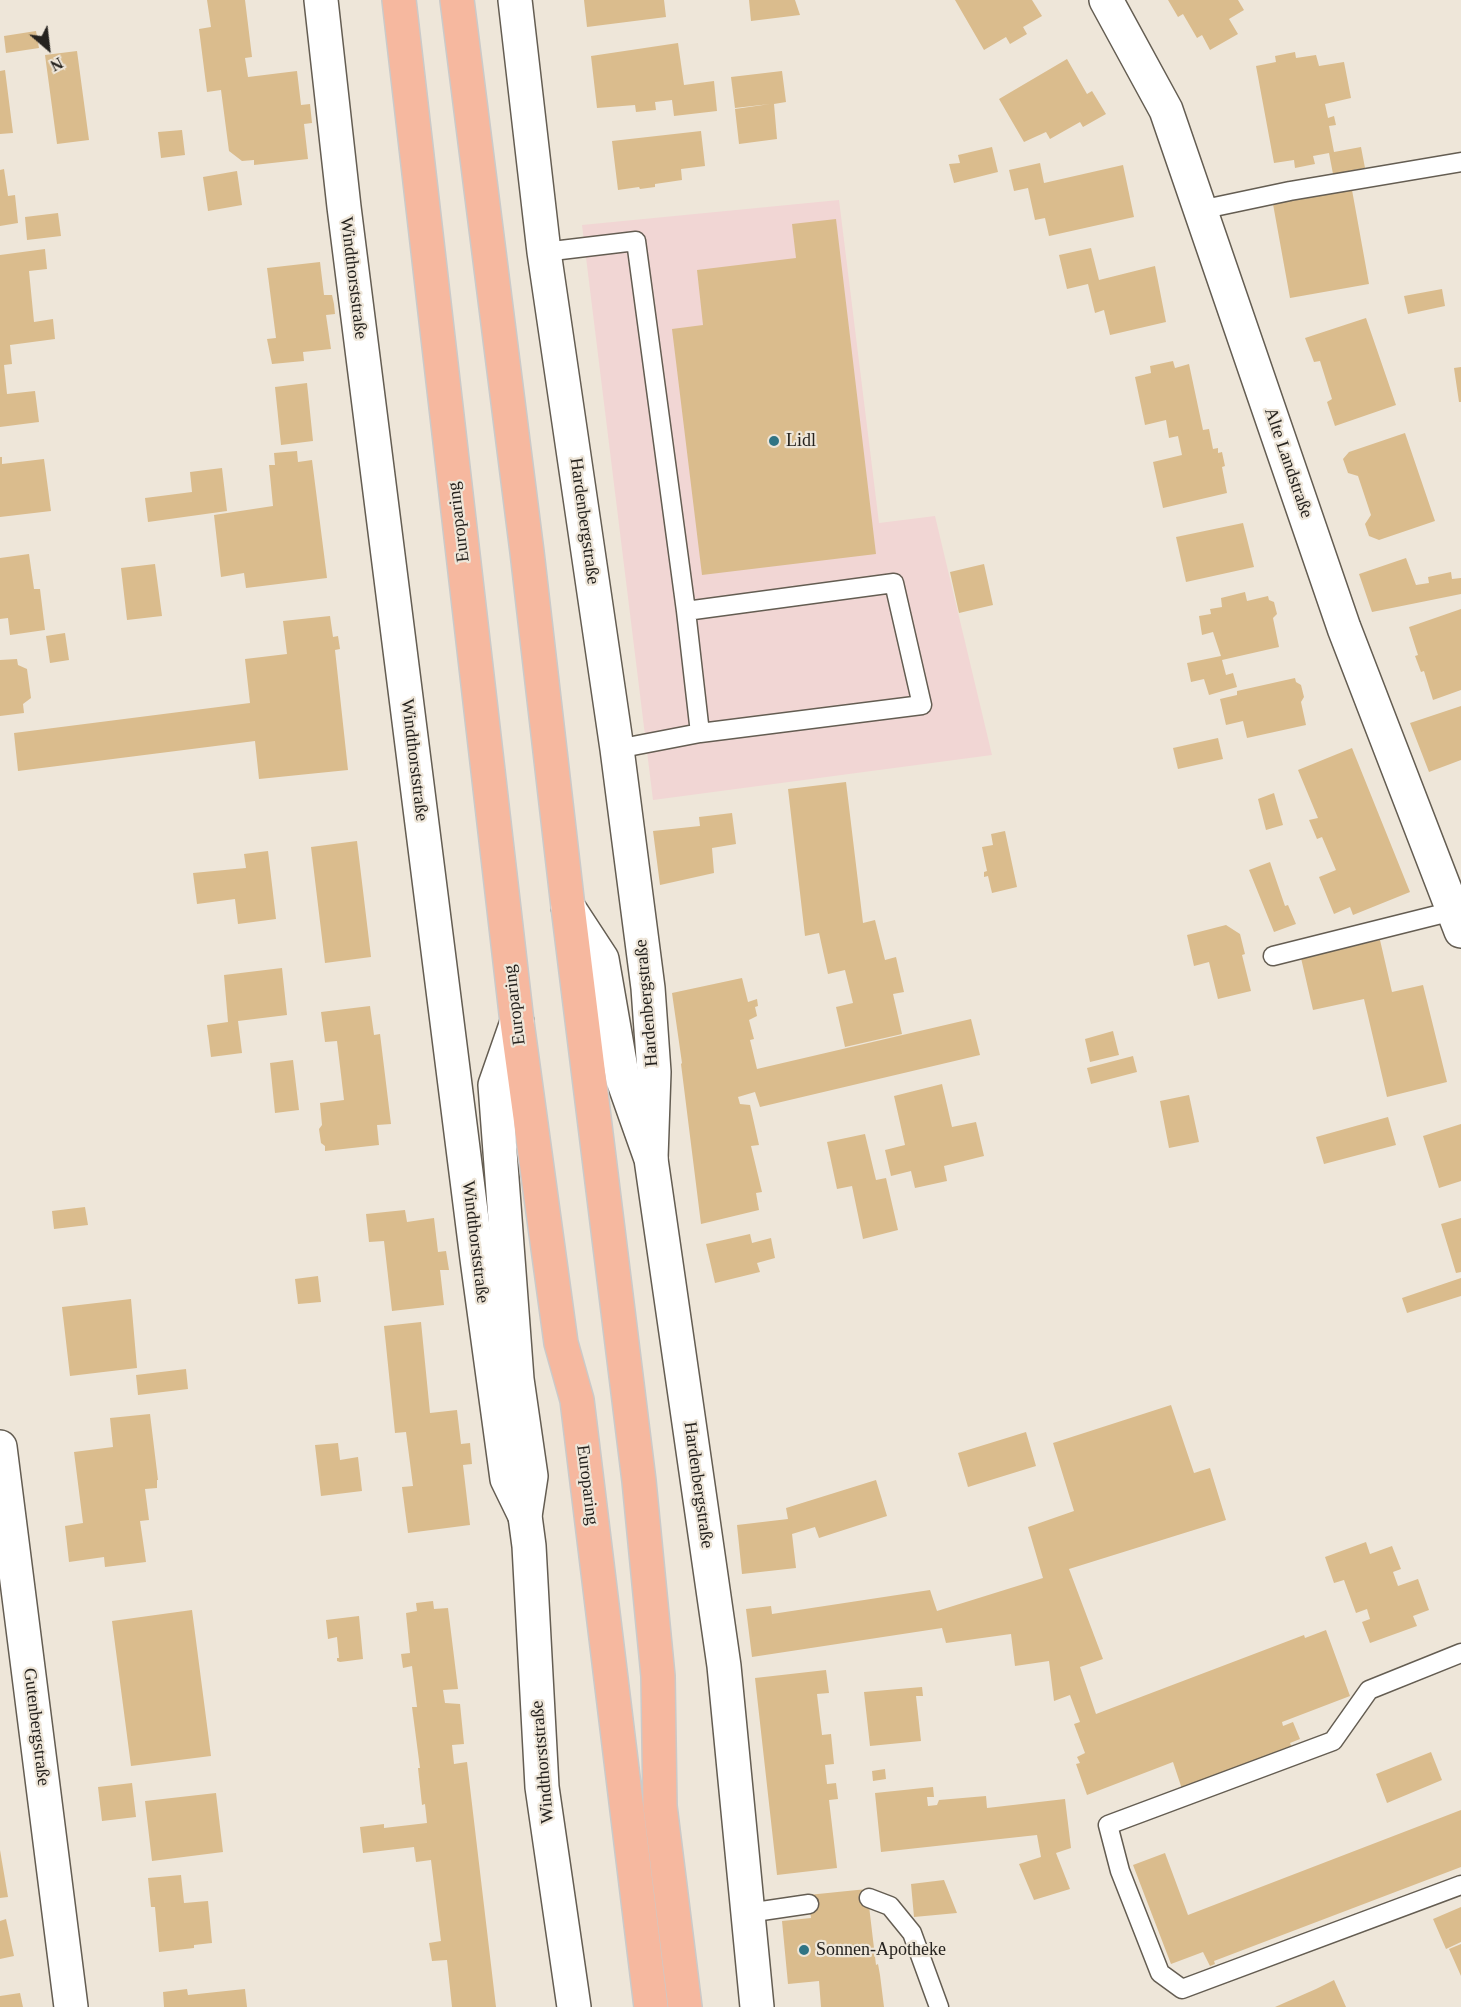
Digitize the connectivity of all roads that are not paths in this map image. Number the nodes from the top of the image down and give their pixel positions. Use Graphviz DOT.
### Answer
graph roads {
  1 [pos="321,0"];
  2 [pos="399,0"];
  3 [pos="457,0"];
  4 [pos="515,0"];
  5 [pos="1106,0"];
  6 [pos="1461,162"];
  7 [pos="1200,210"];
  8 [pos="544,252"];
  9 [pos="686,611"];
  10 [pos="700,733"];
  11 [pos="617,749"];
  12 [pos="568,907"];
  13 [pos="1457,921"];
  14 [pos="1272,956"];
  15 [pos="516,1022"];
  16 [pos="651,1159"];
  17 [pos="0,1447"];
  18 [pos="525,1516"];
  19 [pos="1461,1653"];
  20 [pos="1461,1886"];
  21 [pos="868,1898"];
  22 [pos="809,1905"];
  23 [pos="748,1913"];
  24 [pos="71,2007"];
  25 [pos="574,2007"];
  26 [pos="651,2007"];
  27 [pos="685,2007"];
  28 [pos="757,2007"];
  29 [pos="939,2007"];
  1 -- 18 [label="street, Windthorststraße"];
  2 -- 15 [label="highway, Europaring"];
  3 -- 12 [label="highway"];
  4 -- 8 [label="street, Hardenbergstraße"];
  5 -- 7 [label="street, Alte Landstraße"];
  6 -- 7 [label="lane"];
  7 -- 13 [label="street, Alte Landstraße"];
  8 -- 9 [label="lane"];
  8 -- 11 [label="street, Hardenbergstraße"];
  9 -- 10 [label="lane"];
  9 -- 10 [label="lane"];
  10 -- 11 [label="lane"];
  11 -- 16 [label="street, Hardenbergstraße"];
  12 -- 16 [label="street"];
  12 -- 27 [label="highway"];
  13 -- 14 [label="lane"];
  15 -- 18 [label="street, Windthorststraße"];
  15 -- 26 [label="highway, Europaring"];
  16 -- 23 [label="street, Hardenbergstraße"];
  17 -- 24 [label="street, Gutenbergstraße"];
  18 -- 25 [label="street, Windthorststraße"];
  19 -- 20 [label="lane"];
  21 -- 29 [label="lane"];
  22 -- 23 [label="lane"];
  23 -- 28 [label="street, Hardenbergstraße"];
}
